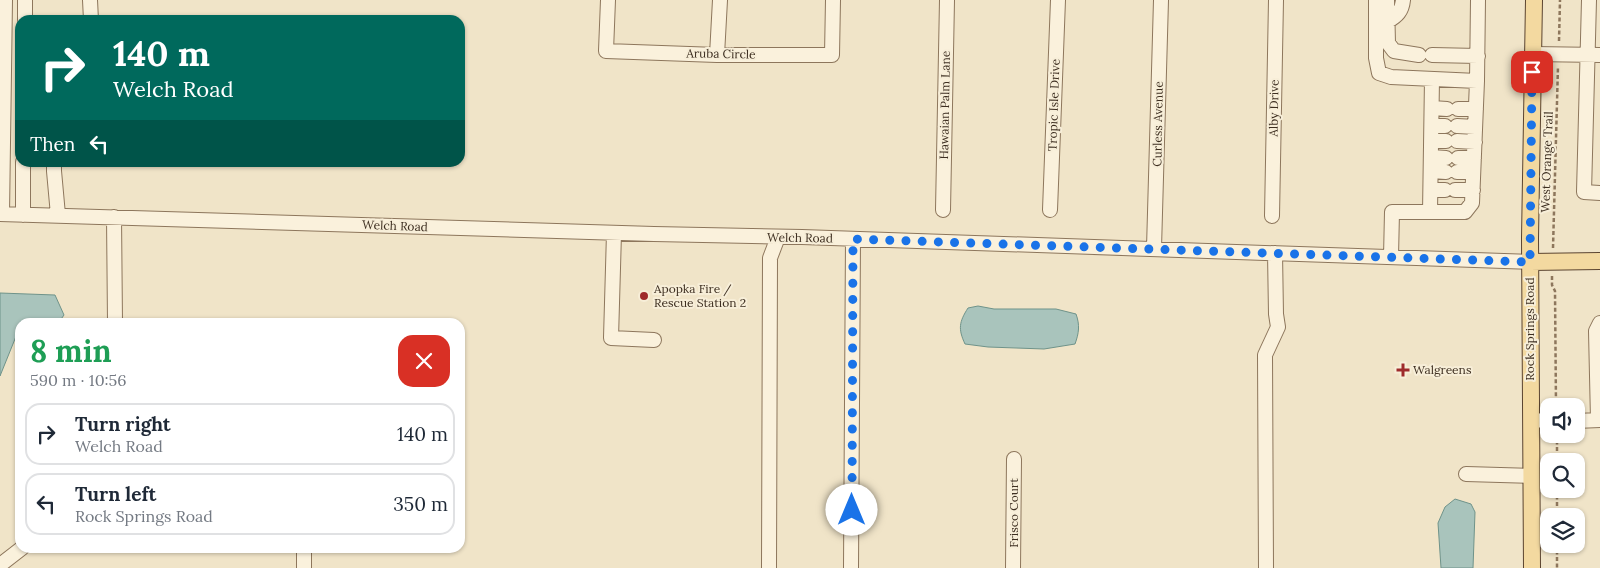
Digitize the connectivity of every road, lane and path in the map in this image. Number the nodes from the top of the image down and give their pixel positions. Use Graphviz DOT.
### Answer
graph roads {
  1 [pos="5,0"];
  2 [pos="25,0"];
  3 [pos="90,0"];
  4 [pos="608,0"];
  5 [pos="720,0"];
  6 [pos="833,0"];
  7 [pos="947,0"];
  8 [pos="1058,0"];
  9 [pos="1161,0"];
  10 [pos="1276,0"];
  11 [pos="1376,0"];
  12 [pos="1387,0"];
  13 [pos="1403,0"];
  14 [pos="1478,0"];
  15 [pos="1534,0"];
  16 [pos="1560,0"];
  17 [pos="1589,0"];
  18 [pos="25,15"];
  19 [pos="91,15"];
  20 [pos="1388,21"];
  21 [pos="1533,54"];
  22 [pos="1559,54"];
  23 [pos="717,55"];
  24 [pos="1594,55"];
  25 [pos="1478,56"];
  26 [pos="1432,78"];
  27 [pos="1477,81"];
  28 [pos="1432,108"];
  29 [pos="1476,109"];
  30 [pos="1445,126"];
  31 [pos="1475,127"];
  32 [pos="1431,141"];
  33 [pos="1475,142"];
  34 [pos="1431,164"];
  35 [pos="1474,165"];
  36 [pos="23,167"];
  37 [pos="54,167"];
  38 [pos="1444,190"];
  39 [pos="1473,190"];
  40 [pos="1600,193"];
  41 [pos="943,210"];
  42 [pos="1050,210"];
  43 [pos="1430,212"];
  44 [pos="1,214"];
  45 [pos="23,214"];
  46 [pos="58,215"];
  47 [pos="1272,216"];
  48 [pos="114,217"];
  49 [pos="614,232"];
  50 [pos="1553,236"];
  51 [pos="778,237"];
  52 [pos="853,239"];
  53 [pos="1154,248"];
  54 [pos="1275,253"];
  55 [pos="1391,257"];
  56 [pos="1600,261"];
  57 [pos="1530,262"];
  58 [pos="1552,285"];
  59 [pos="115,318"];
  60 [pos="1600,323"];
  61 [pos="654,340"];
  62 [pos="1556,398"];
  63 [pos="1531,420"];
  64 [pos="1599,420"];
  65 [pos="1540,421"];
  66 [pos="1585,421"];
  67 [pos="1014,459"];
  68 [pos="1466,474"];
  69 [pos="1531,476"];
  70 [pos="16,553"];
  71 [pos="304,553"];
  72 [pos="1557,553"];
  73 [pos="0,565"];
  74 [pos="304,568"];
  75 [pos="769,568"];
  76 [pos="851,568"];
  77 [pos="1013,568"];
  78 [pos="1266,568"];
  79 [pos="1532,568"];
  80 [pos="1557,568"];
  1 -- 44 [label="street"];
  2 -- 18 [label="street"];
  3 -- 19 [label="street"];
  4 -- 23 [label="street, Aruba Circle"];
  5 -- 23 [label="street"];
  6 -- 23 [label="street, Aruba Circle"];
  7 -- 41 [label="street, Hawaian Palm Lane"];
  8 -- 42 [label="street, Tropic Isle Drive"];
  9 -- 53 [label="street, Curless Avenue"];
  10 -- 47 [label="street, Alby Drive"];
  11 -- 26 [label="street"];
  12 -- 20 [label="street"];
  13 -- 20 [label="street"];
  14 -- 25 [label="street"];
  15 -- 21 [label="main road, Rock Springs Road"];
  16 -- 22 [label="path, West Orange Trail"];
  17 -- 24 [label="street"];
  20 -- 25 [label="street"];
  21 -- 22 [label="street"];
  21 -- 57 [label="main road, Rock Springs Road"];
  22 -- 24 [label="street"];
  22 -- 50 [label="path, West Orange Trail"];
  24 -- 40 [label="street"];
  25 -- 27 [label="street"];
  26 -- 27 [label="street"];
  26 -- 28 [label="street"];
  27 -- 29 [label="street"];
  28 -- 29 [label="street"];
  28 -- 30 [label="street"];
  29 -- 31 [label="street"];
  30 -- 31 [label="street"];
  30 -- 32 [label="street"];
  31 -- 33 [label="street"];
  32 -- 33 [label="street"];
  32 -- 34 [label="street"];
  33 -- 35 [label="street"];
  34 -- 35 [label="street"];
  34 -- 38 [label="street"];
  35 -- 39 [label="street"];
  36 -- 45 [label="street"];
  37 -- 46 [label="street"];
  38 -- 39 [label="street"];
  38 -- 43 [label="street"];
  39 -- 43 [label="street"];
  43 -- 55 [label="street"];
  44 -- 45 [label="street, Welch Road"];
  45 -- 46 [label="street, Welch Road"];
  46 -- 48 [label="street, Welch Road"];
  48 -- 49 [label="street, Welch Road"];
  48 -- 59 [label="street"];
  49 -- 51 [label="street, Welch Road"];
  49 -- 61 [label="street"];
  51 -- 52 [label="street, Welch Road"];
  51 -- 75 [label="street"];
  52 -- 53 [label="street, Welch Road"];
  52 -- 76 [label="street"];
  53 -- 54 [label="street, Welch Road"];
  54 -- 55 [label="street, Welch Road"];
  54 -- 78 [label="street"];
  55 -- 57 [label="street, Welch Road"];
  56 -- 57 [label="main road, Welch Road"];
  57 -- 63 [label="main road, Rock Springs Road"];
  58 -- 62 [label="path"];
  60 -- 64 [label="street"];
  63 -- 65 [label="street"];
  63 -- 69 [label="main road, Rock Springs Road"];
  64 -- 66 [label="street"];
  67 -- 77 [label="street, Frisco Court"];
  68 -- 69 [label="street"];
  69 -- 79 [label="main road, Rock Springs Road"];
  70 -- 73 [label="street"];
  71 -- 74 [label="street"];
  72 -- 80 [label="path"];
}
